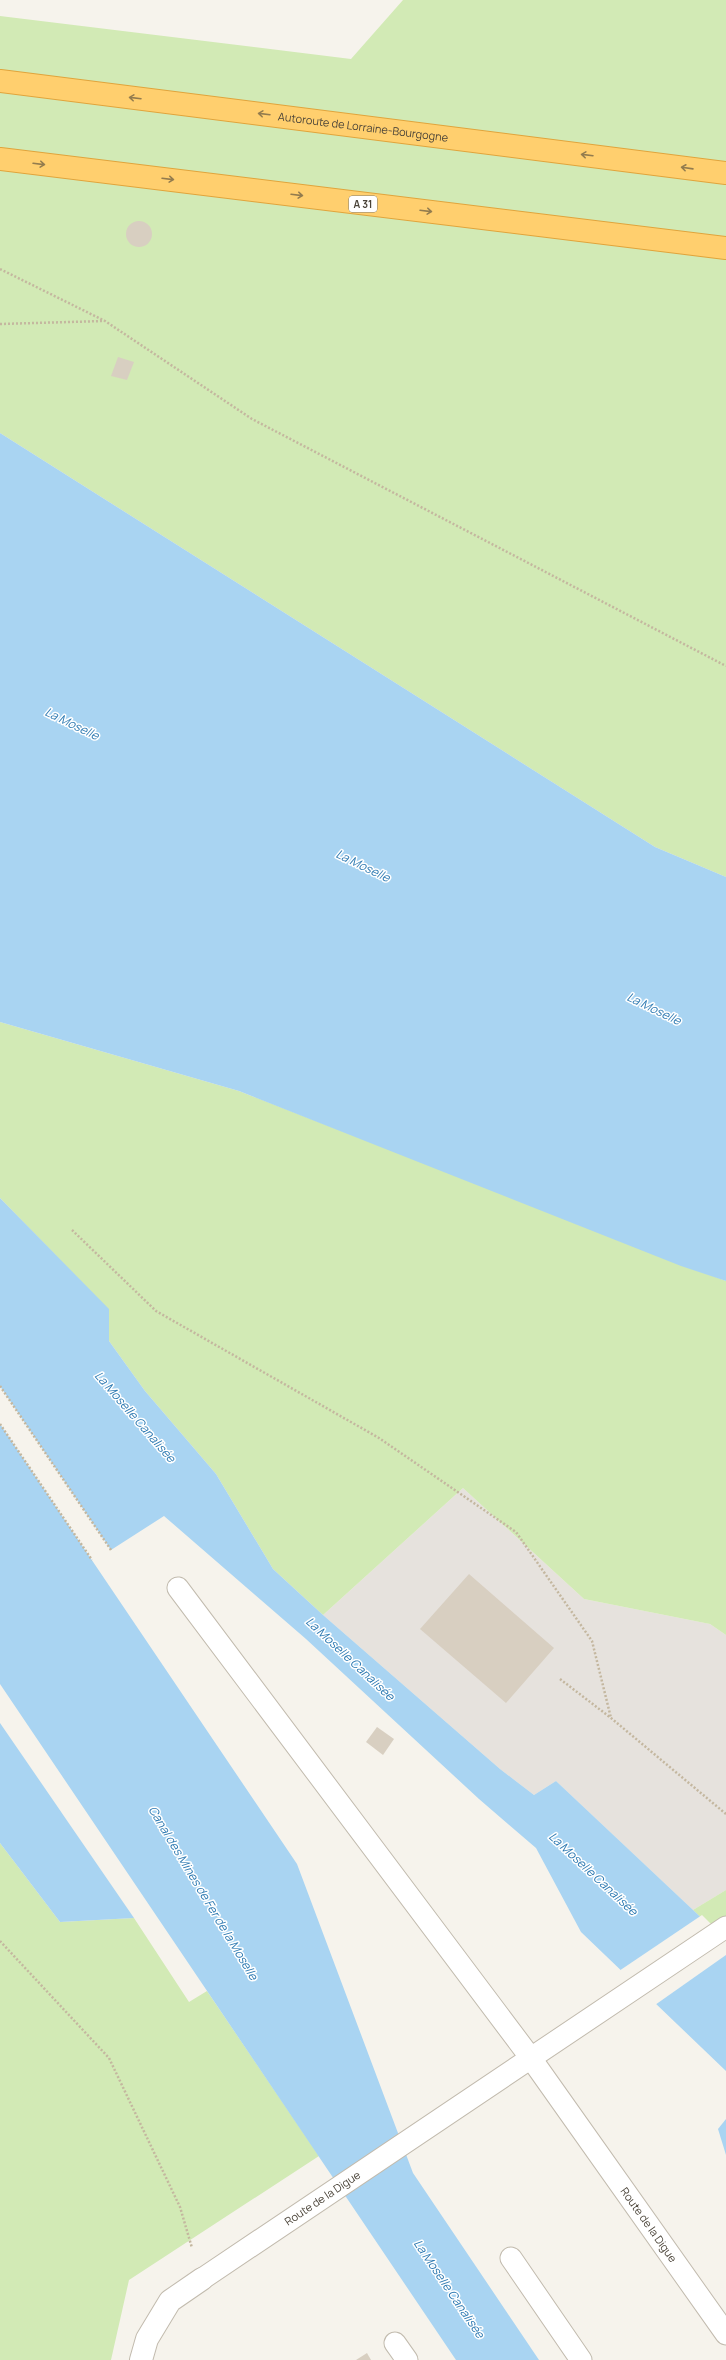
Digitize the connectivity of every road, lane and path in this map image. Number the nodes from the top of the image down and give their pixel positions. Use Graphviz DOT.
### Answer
graph roads {
  1 [pos="0,81"];
  2 [pos="0,159"];
  3 [pos="726,173"];
  4 [pos="726,248"];
  5 [pos="0,269"];
  6 [pos="105,321"];
  7 [pos="0,324"];
  8 [pos="726,666"];
  9 [pos="72,1230"];
  10 [pos="0,1386"];
  11 [pos="0,1424"];
  12 [pos="111,1550"];
  13 [pos="92,1560"];
  14 [pos="178,1588"];
  15 [pos="560,1679"];
  16 [pos="611,1718"];
  17 [pos="726,1814"];
  18 [pos="726,1927"];
  19 [pos="0,1941"];
  20 [pos="530,2057"];
  21 [pos="511,2258"];
  22 [pos="202,2279"];
  23 [pos="726,2334"];
  24 [pos="395,2343"];
  25 [pos="141,2360"];
  26 [pos="407,2360"];
  27 [pos="581,2360"];
  3 -- 1 [label="highway, Autoroute de Lorraine-Bourgogne, one-way"];
  2 -- 4 [label="highway, A 31, one-way"];
  5 -- 6 [label="path"];
  6 -- 7 [label="path"];
  6 -- 8 [label="path"];
  9 -- 16 [label="path"];
  10 -- 12 [label="path"];
  11 -- 13 [label="path"];
  14 -- 20 [label="lane"];
  15 -- 16 [label="path"];
  16 -- 17 [label="path"];
  18 -- 20 [label="lane, Route de la Digue"];
  19 -- 22 [label="path"];
  20 -- 22 [label="lane, Route de la Digue"];
  20 -- 23 [label="lane, Route de la Digue"];
  21 -- 27 [label="lane"];
  22 -- 25 [label="street, Route de la Digue"];
  24 -- 26 [label="lane"];
}
